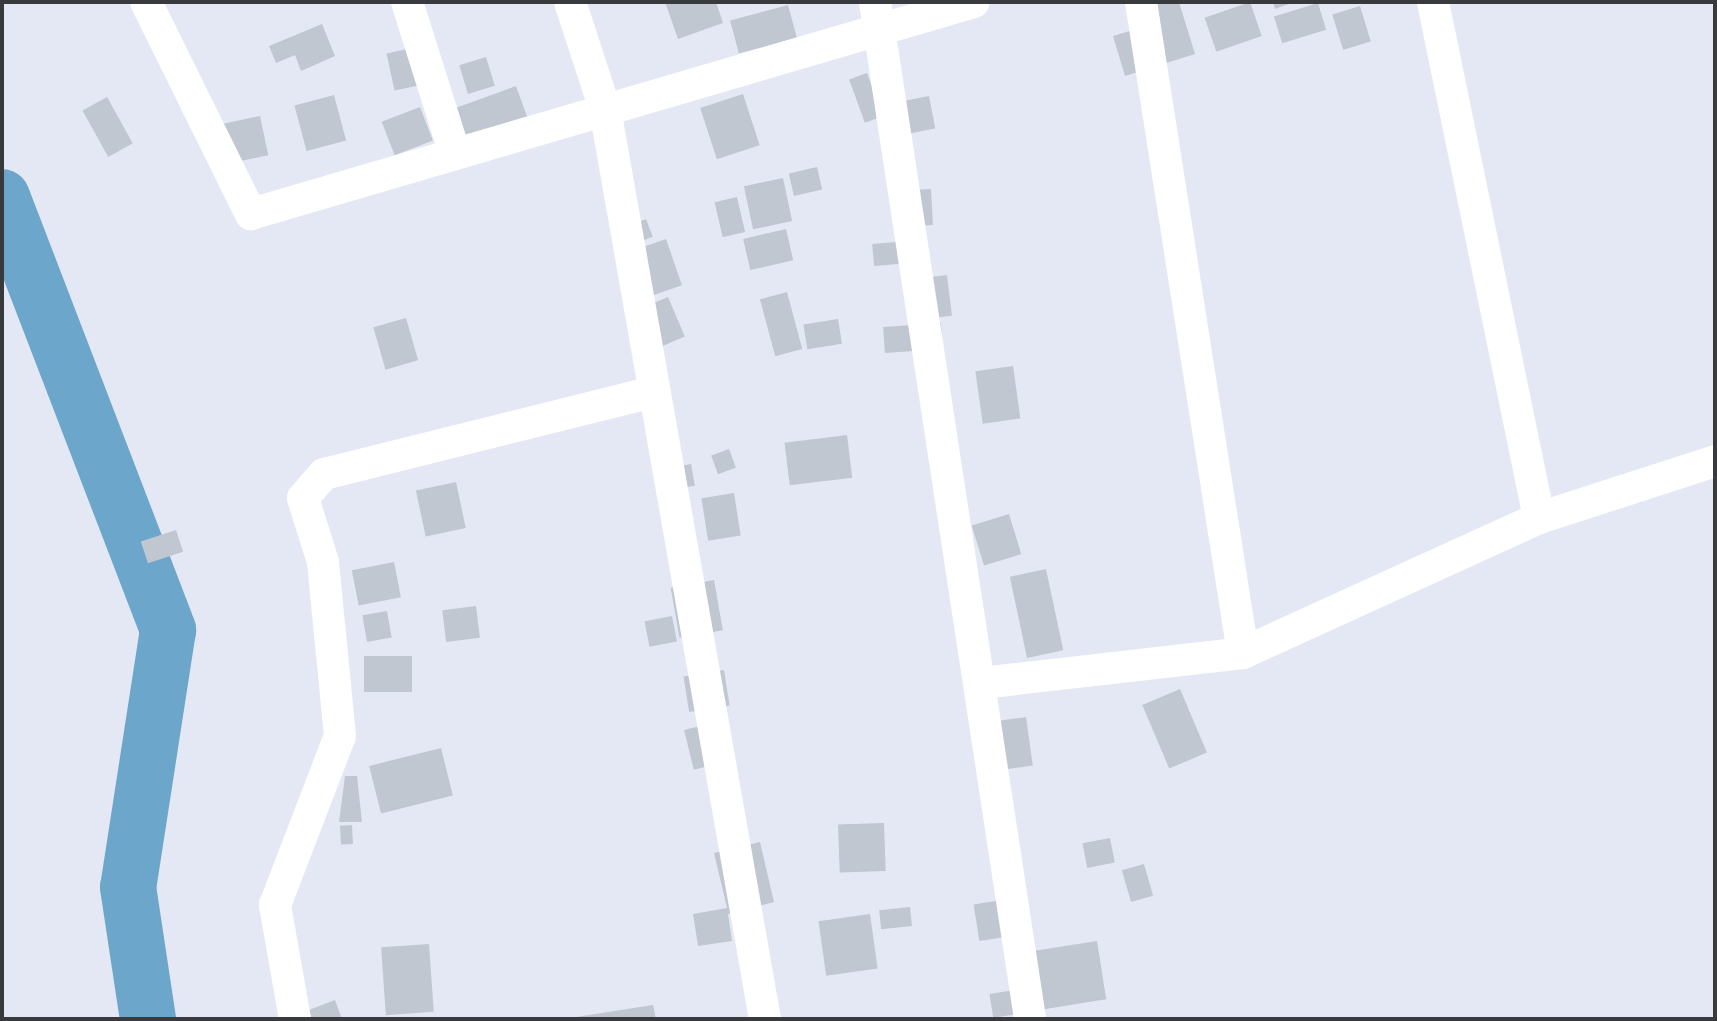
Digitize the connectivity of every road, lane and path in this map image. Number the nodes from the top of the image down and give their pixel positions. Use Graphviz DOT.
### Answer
graph roads {
  1 [pos="146,2"];
  2 [pos="407,2"];
  3 [pos="570,2"];
  4 [pos="974,2"];
  5 [pos="1141,2"];
  6 [pos="1433,2"];
  7 [pos="880,14"];
  8 [pos="605,109"];
  9 [pos="455,154"];
  10 [pos="650,393"];
  11 [pos="1715,461"];
  12 [pos="1539,518"];
  13 [pos="1243,653"];
  14 [pos="981,683"];
  15 [pos="295,1019"];
  16 [pos="765,1019"];
  17 [pos="1030,1019"];
  1 -- 9 [label="street"];
  2 -- 9 [label="street"];
  3 -- 8 [label="street"];
  4 -- 7 [label="street"];
  5 -- 13 [label="street"];
  6 -- 12 [label="street"];
  7 -- 8 [label="street"];
  7 -- 14 [label="street"];
  8 -- 9 [label="street"];
  8 -- 10 [label="street"];
  10 -- 15 [label="street"];
  10 -- 16 [label="street"];
  11 -- 12 [label="street"];
  12 -- 13 [label="street"];
  13 -- 14 [label="street"];
  14 -- 17 [label="street"];
}
